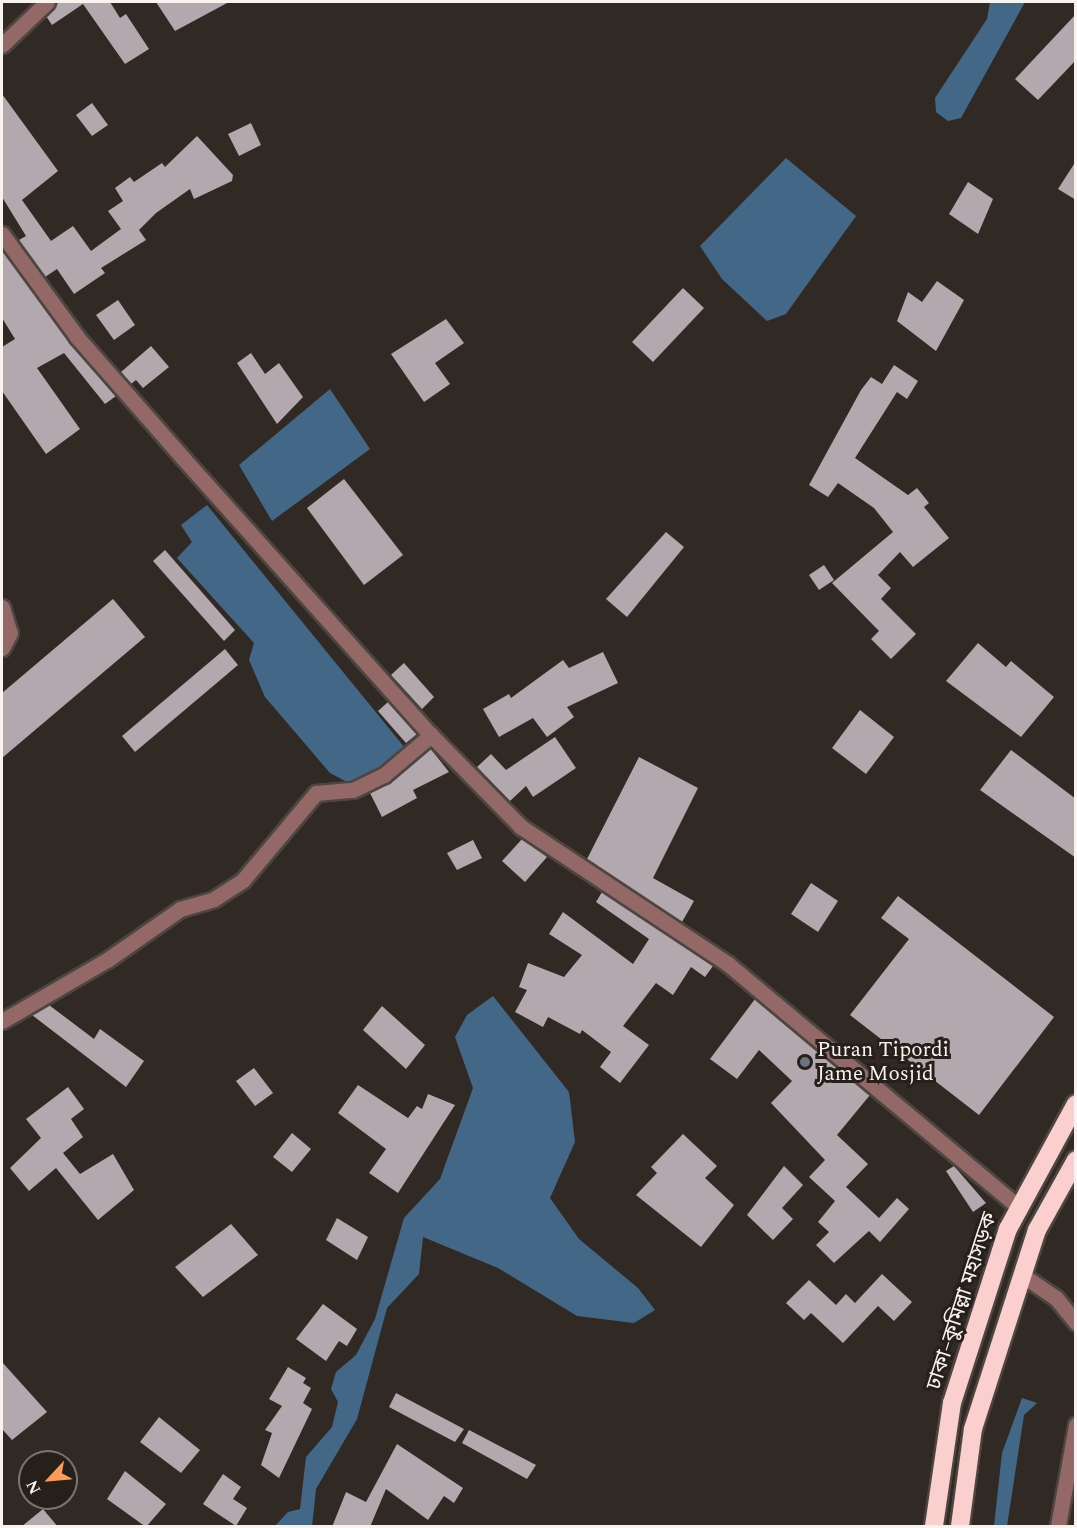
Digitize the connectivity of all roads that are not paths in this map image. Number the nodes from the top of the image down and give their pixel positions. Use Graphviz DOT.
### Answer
graph roads {
  1 [pos="47,2"];
  2 [pos="2,45"];
  3 [pos="2,234"];
  4 [pos="2,607"];
  5 [pos="2,648"];
  6 [pos="431,735"];
  7 [pos="2,1021"];
  8 [pos="1076,1104"];
  9 [pos="1076,1160"];
  10 [pos="1014,1214"];
  11 [pos="1037,1230"];
  12 [pos="1022,1275"];
  13 [pos="1076,1323"];
  14 [pos="1076,1425"];
  15 [pos="934,1527"];
  16 [pos="960,1527"];
  17 [pos="1058,1527"];
  1 -- 2 [label="street"];
  3 -- 6 [label="street"];
  4 -- 5 [label="street"];
  6 -- 7 [label="street"];
  6 -- 10 [label="street"];
  8 -- 10 [label="highway, ঢাকা–কুমিল্লা মহাসড়ক"];
  9 -- 11 [label="highway"];
  10 -- 11 [label="highway"];
  10 -- 15 [label="highway, ঢাকা–কুমিল্লা মহাসড়ক"];
  11 -- 12 [label="highway"];
  12 -- 13 [label="street"];
  12 -- 16 [label="highway"];
  14 -- 17 [label="street"];
}
